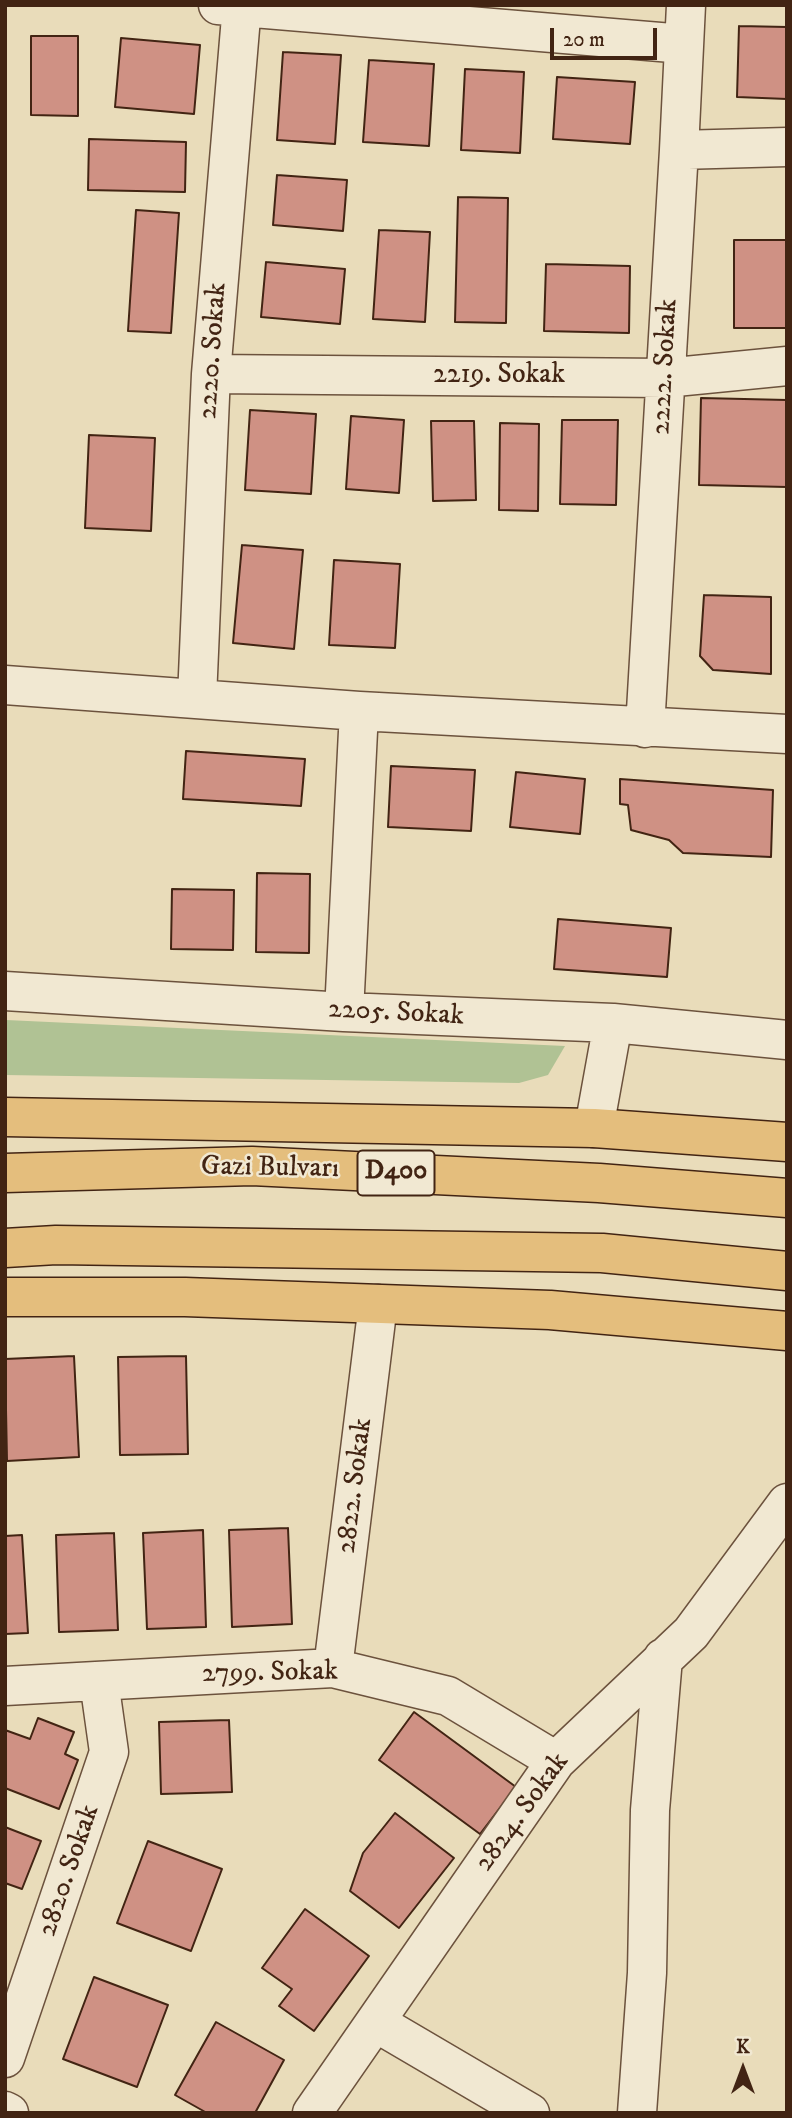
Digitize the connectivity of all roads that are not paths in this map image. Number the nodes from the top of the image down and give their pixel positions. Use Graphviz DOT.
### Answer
graph roads {
  1 [pos="686,5"];
  2 [pos="234,6"];
  3 [pos="684,44"];
  4 [pos="787,147"];
  5 [pos="679,150"];
  6 [pos="787,366"];
  7 [pos="211,374"];
  8 [pos="665,378"];
  9 [pos="5,685"];
  10 [pos="197,698"];
  11 [pos="359,711"];
  12 [pos="645,728"];
  13 [pos="787,734"];
  14 [pos="5,991"];
  15 [pos="344,1012"];
  16 [pos="613,1023"];
  17 [pos="787,1040"];
  18 [pos="5,1117"];
  19 [pos="594,1128"];
  20 [pos="787,1142"];
  21 [pos="5,1173"];
  22 [pos="787,1198"];
  23 [pos="5,1248"];
  24 [pos="787,1271"];
  25 [pos="5,1297"];
  26 [pos="378,1304"];
  27 [pos="787,1331"];
  28 [pos="787,1503"];
  29 [pos="663,1658"];
  30 [pos="334,1668"];
  31 [pos="99,1681"];
  32 [pos="5,1686"];
  33 [pos="556,1761"];
  34 [pos="375,2022"];
  35 [pos="5,2058"];
  36 [pos="313,2113"];
  37 [pos="530,2113"];
  38 [pos="637,2113"];
  1 -- 3 [label="street, 2222. Sokak"];
  2 -- 3 [label="street"];
  2 -- 7 [label="street, 2220. Sokak"];
  3 -- 5 [label="street, 2222. Sokak"];
  4 -- 5 [label="street"];
  5 -- 8 [label="street, 2222. Sokak"];
  6 -- 8 [label="street, 2219. Sokak"];
  7 -- 8 [label="street, 2219. Sokak"];
  7 -- 10 [label="street, 2220. Sokak"];
  8 -- 12 [label="street, 2222. Sokak"];
  9 -- 10 [label="street"];
  10 -- 11 [label="street"];
  11 -- 12 [label="street"];
  11 -- 15 [label="street"];
  12 -- 13 [label="street"];
  14 -- 15 [label="street, 2205. Sokak"];
  15 -- 16 [label="street, 2205. Sokak"];
  16 -- 17 [label="street, 2205. Sokak"];
  16 -- 19 [label="street"];
  18 -- 19 [label="highway"];
  19 -- 20 [label="highway"];
  21 -- 22 [label="highway, Gazi Bulvarı / D400"];
  23 -- 24 [label="highway"];
  25 -- 26 [label="highway"];
  26 -- 27 [label="highway"];
  26 -- 30 [label="street, 2822. Sokak"];
  28 -- 29 [label="street, 2824. Sokak"];
  29 -- 33 [label="street, 2824. Sokak"];
  29 -- 38 [label="street"];
  30 -- 31 [label="street, 2799. Sokak"];
  30 -- 33 [label="street, 2799. Sokak"];
  31 -- 32 [label="street, 2799. Sokak"];
  31 -- 35 [label="street, 2820. Sokak"];
  33 -- 34 [label="street, 2824. Sokak"];
  34 -- 36 [label="street, 2824. Sokak"];
  34 -- 37 [label="street"];
}
